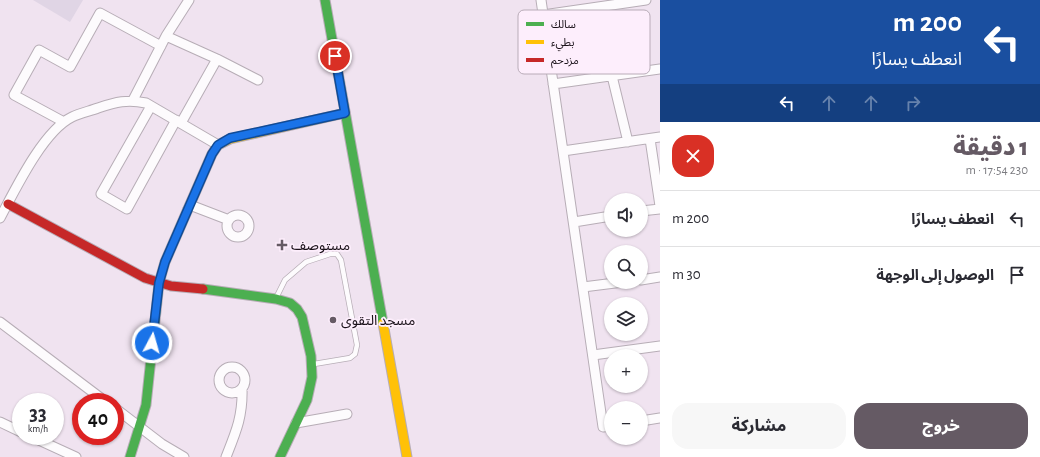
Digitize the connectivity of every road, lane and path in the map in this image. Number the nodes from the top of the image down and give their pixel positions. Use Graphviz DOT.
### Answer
graph roads {
  1 [pos="189,0"];
  2 [pos="325,0"];
  3 [pos="541,0"];
  4 [pos="646,0"];
  5 [pos="543,10"];
  6 [pos="578,10"];
  7 [pos="166,36"];
  8 [pos="161,46"];
  9 [pos="217,59"];
  10 [pos="660,69"];
  11 [pos="650,70"];
  12 [pos="553,74"];
  13 [pos="626,74"];
  14 [pos="612,76"];
  15 [pos="258,80"];
  16 [pos="554,84"];
  17 [pos="133,100"];
  18 [pos="151,106"];
  19 [pos="345,113"];
  20 [pos="64,122"];
  21 [pos="179,122"];
  22 [pos="660,137"];
  23 [pos="650,139"];
  24 [pos="628,142"];
  25 [pos="218,145"];
  26 [pos="563,151"];
  27 [pos="190,205"];
  28 [pos="4,206"];
  29 [pos="660,207"];
  30 [pos="648,210"];
  31 [pos="604,217"];
  32 [pos="0,218"];
  33 [pos="229,220"];
  34 [pos="574,222"];
  35 [pos="660,277"];
  36 [pos="648,279"];
  37 [pos="159,283"];
  38 [pos="604,284"];
  39 [pos="583,287"];
  40 [pos="276,299"];
  41 [pos="0,324"];
  42 [pos="660,346"];
  43 [pos="593,356"];
  44 [pos="312,365"];
  45 [pos="242,388"];
  46 [pos="94,393"];
  47 [pos="124,414"];
  48 [pos="347,414"];
  49 [pos="660,418"];
  50 [pos="648,420"];
  51 [pos="0,422"];
  52 [pos="296,423"];
  53 [pos="140,426"];
  54 [pos="604,427"];
  55 [pos="12,428"];
  56 [pos="50,445"];
  57 [pos="76,457"];
  58 [pos="130,457"];
  59 [pos="184,457"];
  60 [pos="226,457"];
  61 [pos="280,457"];
  62 [pos="407,457"];
  1 -- 7 [label="street"];
  2 -- 19 [label="street"];
  3 -- 5 [label="street"];
  4 -- 6 [label="street"];
  7 -- 8 [label="street"];
  7 -- 9 [label="street"];
  8 -- 17 [label="street"];
  8 -- 20 [label="street"];
  9 -- 15 [label="street"];
  9 -- 21 [label="street"];
  10 -- 11 [label="street"];
  12 -- 16 [label="street"];
  13 -- 14 [label="street"];
  14 -- 16 [label="street"];
  14 -- 24 [label="street"];
  16 -- 26 [label="street"];
  17 -- 18 [label="street"];
  17 -- 20 [label="street"];
  18 -- 21 [label="street"];
  18 -- 21 [label="street"];
  19 -- 25 [label="street"];
  19 -- 62 [label="street"];
  20 -- 28 [label="street"];
  21 -- 25 [label="street"];
  22 -- 23 [label="street"];
  23 -- 24 [label="street"];
  23 -- 29 [label="street"];
  24 -- 26 [label="street"];
  25 -- 27 [label="street"];
  26 -- 34 [label="street"];
  27 -- 33 [label="street"];
  27 -- 37 [label="street"];
  28 -- 32 [label="street"];
  28 -- 37 [label="street"];
  29 -- 30 [label="street"];
  31 -- 34 [label="street"];
  34 -- 39 [label="street"];
  35 -- 36 [label="street"];
  37 -- 40 [label="street"];
  37 -- 53 [label="street"];
  38 -- 39 [label="street"];
  39 -- 43 [label="street"];
  40 -- 44 [label="street"];
  40 -- 44 [label="lane"];
  41 -- 46 [label="street"];
  42 -- 43 [label="street"];
  43 -- 54 [label="street"];
  44 -- 52 [label="street"];
  45 -- 60 [label="street"];
  47 -- 53 [label="street"];
  48 -- 52 [label="street"];
  49 -- 50 [label="street"];
  51 -- 55 [label="street"];
  52 -- 61 [label="street"];
  53 -- 58 [label="street"];
  53 -- 59 [label="street"];
  56 -- 57 [label="street"];
}
